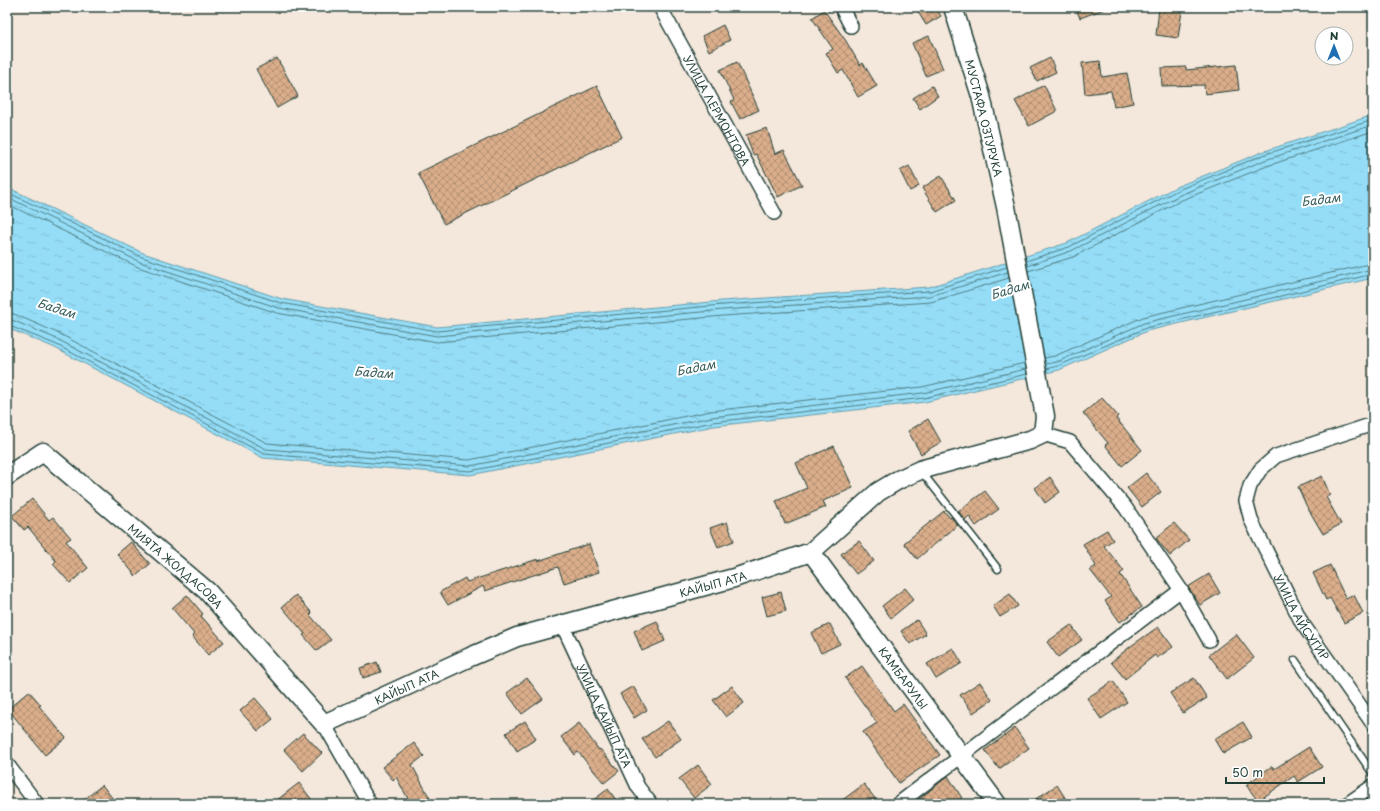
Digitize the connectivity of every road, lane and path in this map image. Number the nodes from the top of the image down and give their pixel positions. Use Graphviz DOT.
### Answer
graph roads {
  1 [pos="660,7"];
  2 [pos="841,7"];
  3 [pos="953,7"];
  4 [pos="851,26"];
  5 [pos="774,213"];
  6 [pos="1373,424"];
  7 [pos="1043,434"];
  8 [pos="920,470"];
  9 [pos="7,476"];
  10 [pos="811,552"];
  11 [pos="998,569"];
  12 [pos="1181,590"];
  13 [pos="562,624"];
  14 [pos="1209,640"];
  15 [pos="1295,660"];
  16 [pos="324,724"];
  17 [pos="1373,724"];
  18 [pos="962,756"];
  19 [pos="7,764"];
  20 [pos="1373,774"];
  21 [pos="1373,786"];
  22 [pos="37,804"];
  23 [pos="370,804"];
  24 [pos="650,804"];
  25 [pos="898,804"];
  26 [pos="997,804"];
  27 [pos="1347,804"];
  1 -- 5 [label="street, УЛИЦА ЛЕРМОНТОВА"];
  2 -- 4 [label="street"];
  3 -- 7 [label="street, МУСТАФА ОЗТУРУКА"];
  6 -- 17 [label="street, УЛИЦА АЙСУГИР"];
  7 -- 8 [label="street, КАЙЫП АТА"];
  7 -- 12 [label="street"];
  8 -- 10 [label="street, КАЙЫП АТА"];
  8 -- 11 [label="lane"];
  9 -- 16 [label="street, МИЯТА ЖОЛДАСОВА"];
  10 -- 13 [label="street, КАЙЫП АТА"];
  10 -- 18 [label="street, КАМБАРУЛЫ"];
  12 -- 14 [label="street"];
  12 -- 18 [label="street"];
  13 -- 16 [label="street, КАЙЫП АТА"];
  13 -- 24 [label="street, УЛИЦА КАЙЫП АТА"];
  15 -- 20 [label="lane"];
  16 -- 23 [label="street"];
  18 -- 25 [label="street"];
  18 -- 26 [label="street, КАМБАРУЛЫ"];
  19 -- 22 [label="street"];
  21 -- 27 [label="street"];
}
